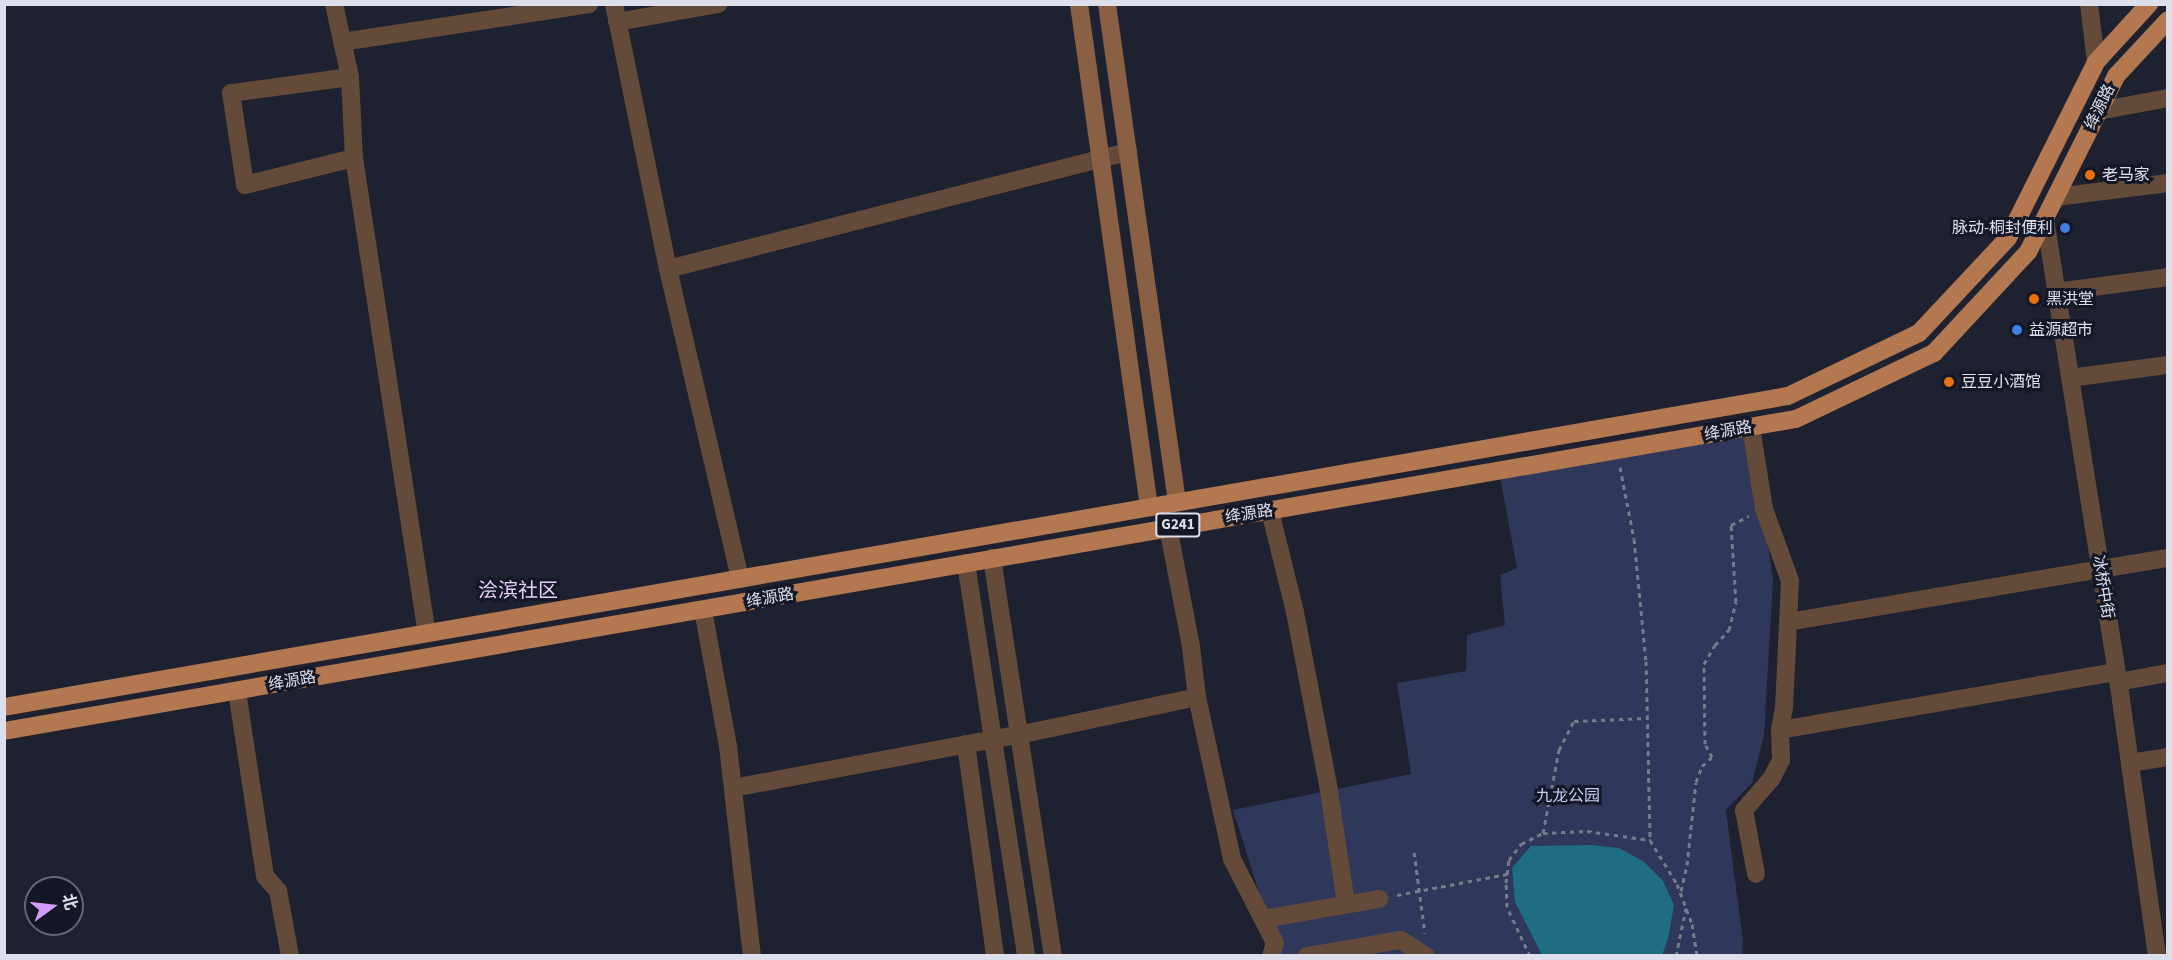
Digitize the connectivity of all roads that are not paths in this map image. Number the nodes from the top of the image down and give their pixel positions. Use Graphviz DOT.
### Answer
graph roads {
  1 [pos="334,4"];
  2 [pos="589,4"];
  3 [pos="718,4"];
  4 [pos="1079,4"];
  5 [pos="1107,4"];
  6 [pos="2090,4"];
  7 [pos="2148,4"];
  8 [pos="615,14"];
  9 [pos="2168,20"];
  10 [pos="342,42"];
  11 [pos="2096,62"];
  12 [pos="350,77"];
  13 [pos="2168,98"];
  14 [pos="2098,111"];
  15 [pos="1128,152"];
  16 [pos="354,158"];
  17 [pos="1100,158"];
  18 [pos="2168,183"];
  19 [pos="2056,197"];
  20 [pos="2045,219"];
  21 [pos="668,269"];
  22 [pos="2168,277"];
  23 [pos="2056,292"];
  24 [pos="2168,365"];
  25 [pos="2070,378"];
  26 [pos="1751,427"];
  27 [pos="1177,502"];
  28 [pos="1149,507"];
  29 [pos="1270,511"];
  30 [pos="1168,527"];
  31 [pos="992,558"];
  32 [pos="2168,558"];
  33 [pos="966,563"];
  34 [pos="2100,568"];
  35 [pos="740,579"];
  36 [pos="703,610"];
  37 [pos="1788,622"];
  38 [pos="427,633"];
  39 [pos="2168,673"];
  40 [pos="2117,677"];
  41 [pos="237,691"];
  42 [pos="1197,697"];
  43 [pos="4,707"];
  44 [pos="1780,730"];
  45 [pos="4,731"];
  46 [pos="1017,735"];
  47 [pos="992,740"];
  48 [pos="966,744"];
  49 [pos="2168,757"];
  50 [pos="2130,763"];
  51 [pos="733,788"];
  52 [pos="1756,874"];
  53 [pos="1379,899"];
  54 [pos="1346,903"];
  55 [pos="1263,919"];
  56 [pos="290,956"];
  57 [pos="752,956"];
  58 [pos="995,956"];
  59 [pos="1026,956"];
  60 [pos="1053,956"];
  61 [pos="1271,956"];
  62 [pos="1307,956"];
  63 [pos="1426,956"];
  64 [pos="2157,956"];
  1 -- 10 [label="street"];
  2 -- 10 [label="street"];
  3 -- 8 [label="street"];
  4 -- 17 [label="main road"];
  5 -- 15 [label="main road"];
  6 -- 11 [label="street"];
  7 -- 11 [label="highway, 绛源路 / G241"];
  8 -- 21 [label="street"];
  9 -- 14 [label="highway, 绛源路 / G241"];
  10 -- 12 [label="street"];
  11 -- 27 [label="highway, 绛源路 / G241"];
  12 -- 16 [label="street"];
  12 -- 16 [label="street"];
  13 -- 14 [label="street"];
  14 -- 19 [label="highway, 绛源路 / G241"];
  15 -- 17 [label="street"];
  15 -- 27 [label="main road"];
  16 -- 38 [label="street"];
  17 -- 21 [label="street"];
  17 -- 28 [label="main road"];
  18 -- 19 [label="street"];
  19 -- 20 [label="highway, 绛源路 / G241"];
  20 -- 23 [label="street, 冰桥中街"];
  20 -- 26 [label="highway, 绛源路 / G241"];
  21 -- 35 [label="street"];
  22 -- 23 [label="street"];
  23 -- 25 [label="street, 冰桥中街"];
  24 -- 25 [label="street"];
  25 -- 34 [label="street, 冰桥中街"];
  26 -- 29 [label="highway, 绛源路 / G241"];
  26 -- 37 [label="street"];
  27 -- 28 [label="highway, 绛源路 / G241"];
  28 -- 35 [label="highway, 绛源路 / G241"];
  29 -- 30 [label="highway, 绛源路 / G241"];
  29 -- 54 [label="street"];
  30 -- 31 [label="highway, 绛源路 / G241"];
  30 -- 42 [label="street"];
  31 -- 33 [label="highway, 绛源路 / G241"];
  31 -- 46 [label="street"];
  32 -- 34 [label="street"];
  33 -- 36 [label="highway, 绛源路 / G241"];
  33 -- 47 [label="street"];
  34 -- 37 [label="street"];
  34 -- 40 [label="street, 冰桥中街"];
  35 -- 38 [label="highway, 绛源路 / G241"];
  36 -- 41 [label="highway, 绛源路 / G241"];
  36 -- 51 [label="street"];
  37 -- 44 [label="street"];
  38 -- 43 [label="highway, 绛源路 / G241"];
  39 -- 40 [label="street"];
  40 -- 44 [label="street"];
  40 -- 50 [label="street, 冰桥中街"];
  41 -- 45 [label="highway, 绛源路 / G241"];
  41 -- 56 [label="street"];
  42 -- 46 [label="street"];
  42 -- 55 [label="street"];
  44 -- 52 [label="street"];
  46 -- 47 [label="street"];
  46 -- 60 [label="street"];
  47 -- 48 [label="street"];
  47 -- 59 [label="street"];
  48 -- 51 [label="street"];
  48 -- 58 [label="street"];
  49 -- 50 [label="street"];
  50 -- 64 [label="street, 冰桥中街"];
  51 -- 57 [label="street"];
  53 -- 54 [label="street"];
  54 -- 55 [label="street"];
  55 -- 61 [label="street"];
  62 -- 63 [label="street"];
}
